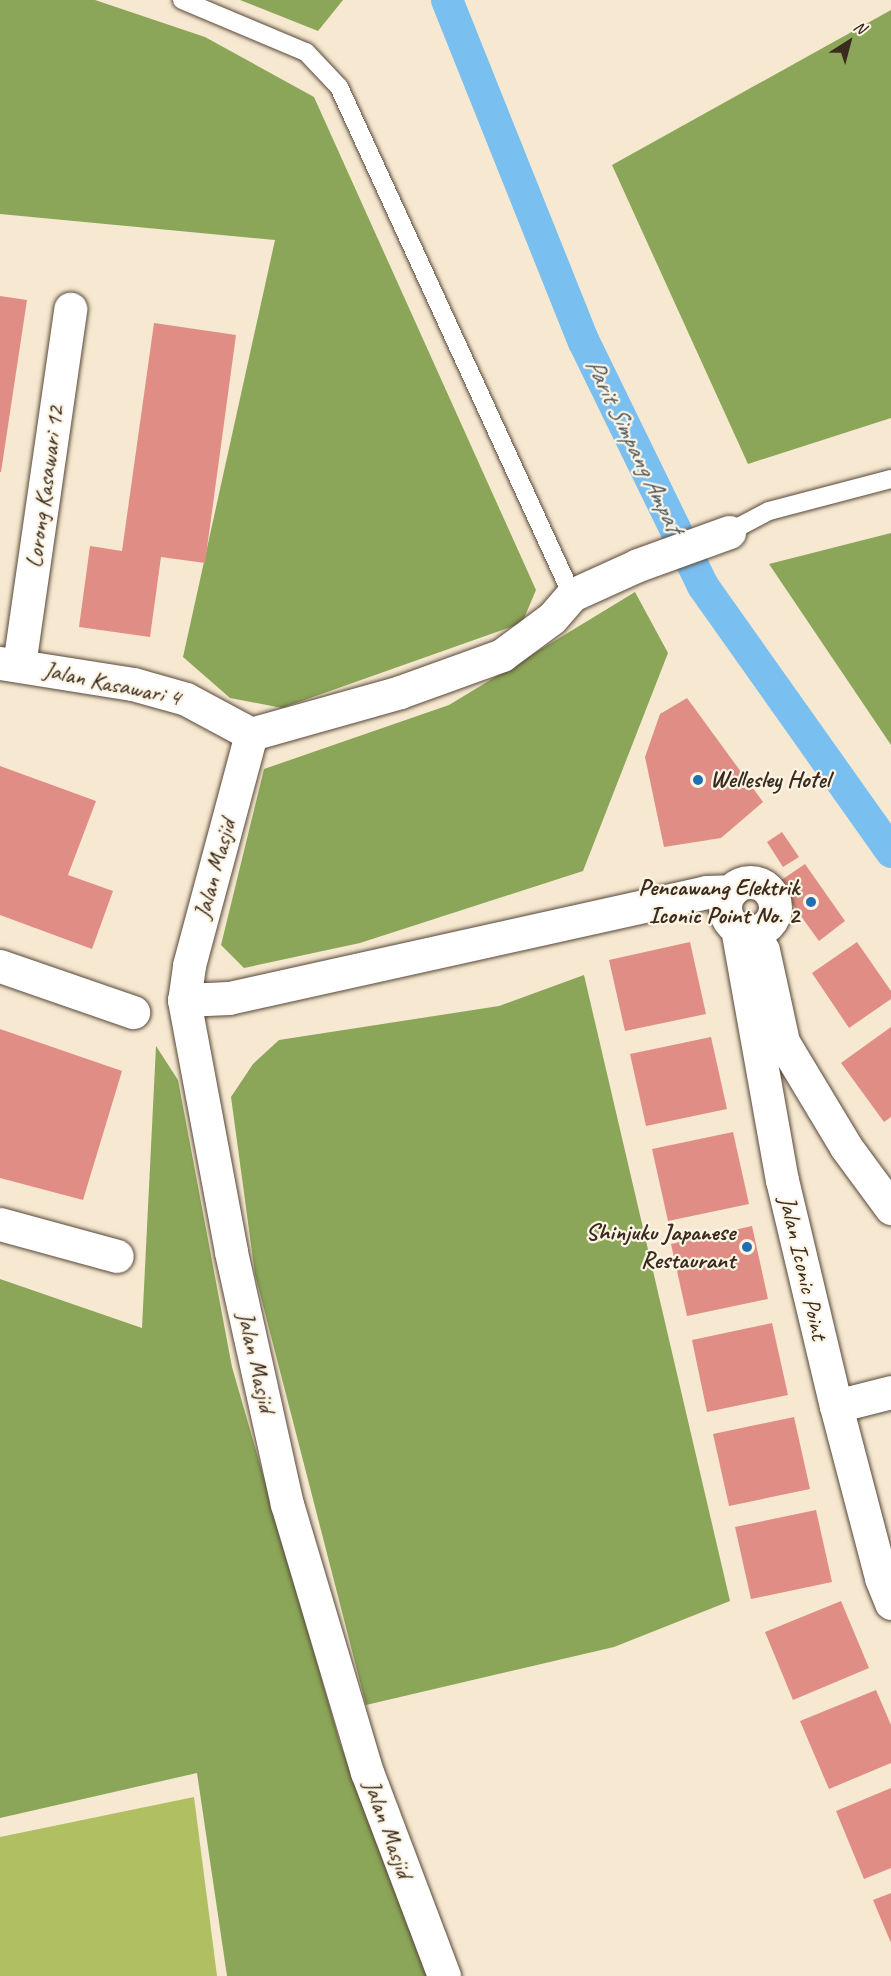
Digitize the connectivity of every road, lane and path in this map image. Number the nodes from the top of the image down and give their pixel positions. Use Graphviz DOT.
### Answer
graph roads {
  1 [pos="182,0"];
  2 [pos="70,309"];
  3 [pos="891,478"];
  4 [pos="722,535"];
  5 [pos="572,595"];
  6 [pos="9,664"];
  7 [pos="251,734"];
  8 [pos="731,891"];
  9 [pos="748,930"];
  10 [pos="0,966"];
  11 [pos="184,1000"];
  12 [pos="133,1012"];
  13 [pos="891,1208"];
  14 [pos="0,1224"];
  15 [pos="117,1256"];
  16 [pos="891,1392"];
  17 [pos="836,1406"];
  18 [pos="891,1603"];
  19 [pos="444,1976"];
  1 -- 5 [label="lane"];
  2 -- 6 [label="street, Lorong Kasawari 12"];
  3 -- 4 [label="lane"];
  4 -- 5 [label="street"];
  5 -- 7 [label="street"];
  6 -- 7 [label="street, Jalan Kasawari 4"];
  7 -- 11 [label="street, Jalan Masjid"];
  8 -- 9 [label="street"];
  8 -- 9 [label="street"];
  8 -- 11 [label="street"];
  9 -- 13 [label="street"];
  9 -- 17 [label="street, Jalan Iconic Point"];
  10 -- 12 [label="street"];
  11 -- 19 [label="street, Jalan Masjid"];
  14 -- 15 [label="street"];
  16 -- 17 [label="street"];
  17 -- 18 [label="street, Jalan Iconic Point"];
}
